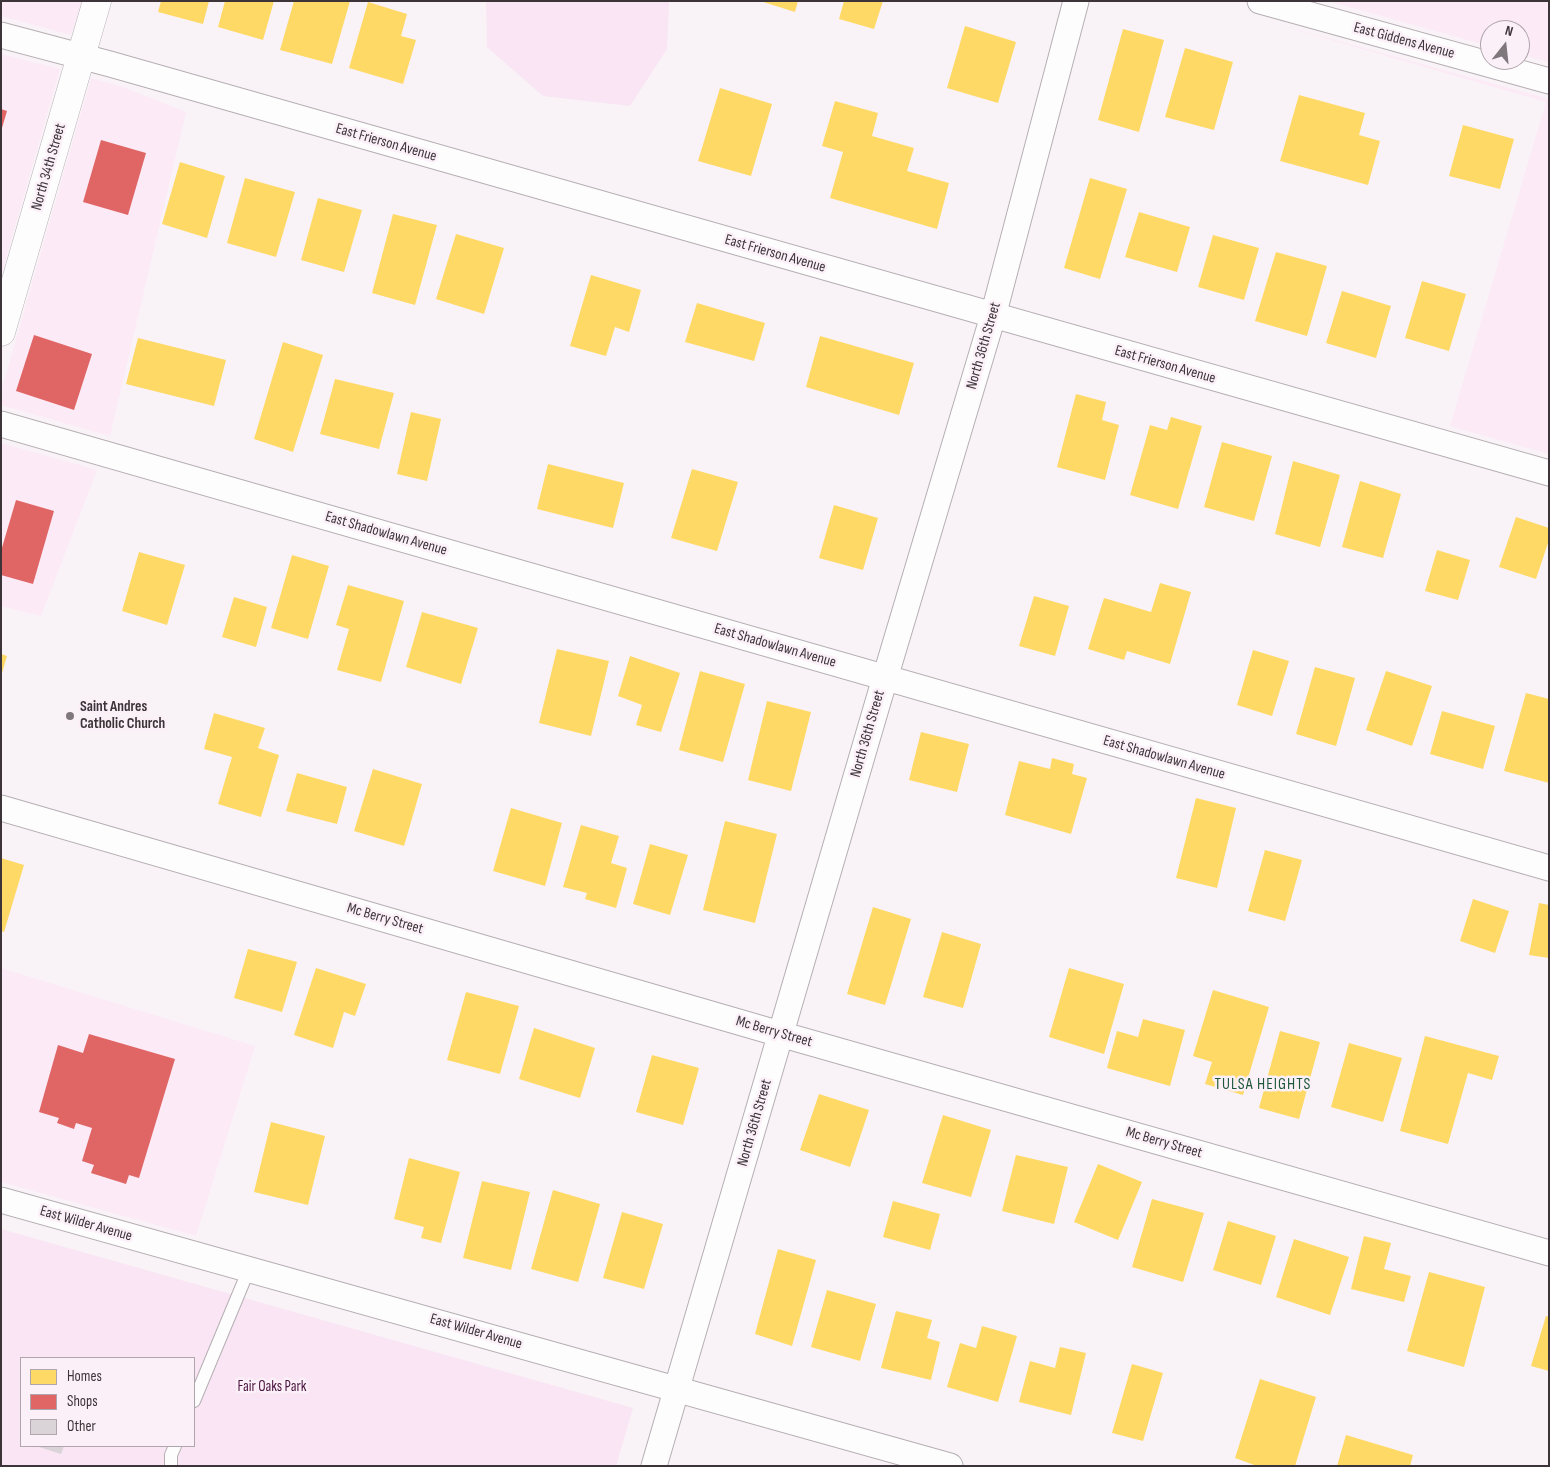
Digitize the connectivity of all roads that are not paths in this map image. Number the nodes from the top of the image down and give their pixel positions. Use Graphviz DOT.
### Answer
graph roads {
  1 [pos="97,1"];
  2 [pos="1076,1"];
  3 [pos="1260,1"];
  4 [pos="1,35"];
  5 [pos="81,56"];
  6 [pos="1549,81"];
  7 [pos="993,316"];
  8 [pos="1,332"];
  9 [pos="1,424"];
  10 [pos="1549,473"];
  11 [pos="885,678"];
  12 [pos="1,808"];
  13 [pos="1549,868"];
  14 [pos="780,1034"];
  15 [pos="1,1200"];
  16 [pos="1549,1253"];
  17 [pos="249,1269"];
  18 [pos="678,1388"];
  19 [pos="195,1399"];
  20 [pos="175,1447"];
  21 [pos="171,1466"];
  22 [pos="654,1466"];
  23 [pos="950,1466"];
  1 -- 5 [label="street, North 34th Street"];
  2 -- 7 [label="street, North 36th Street"];
  3 -- 6 [label="street, East Giddens Avenue"];
  4 -- 5 [label="street, East Frierson Avenue"];
  5 -- 7 [label="street, East Frierson Avenue"];
  5 -- 8 [label="street, North 34th Street"];
  7 -- 10 [label="street, East Frierson Avenue"];
  7 -- 11 [label="street, North 36th Street"];
  9 -- 11 [label="street, East Shadowlawn Avenue"];
  11 -- 13 [label="street, East Shadowlawn Avenue"];
  11 -- 14 [label="street, North 36th Street"];
  12 -- 14 [label="street, Mc Berry Street"];
  14 -- 16 [label="street, Mc Berry Street"];
  14 -- 18 [label="street, North 36th Street"];
  15 -- 17 [label="street, East Wilder Avenue"];
  17 -- 18 [label="street, East Wilder Avenue"];
  17 -- 19 [label="lane"];
  18 -- 22 [label="street, North 36th Street"];
  18 -- 23 [label="street, East Wilder Avenue"];
  20 -- 21 [label="lane"];
}
